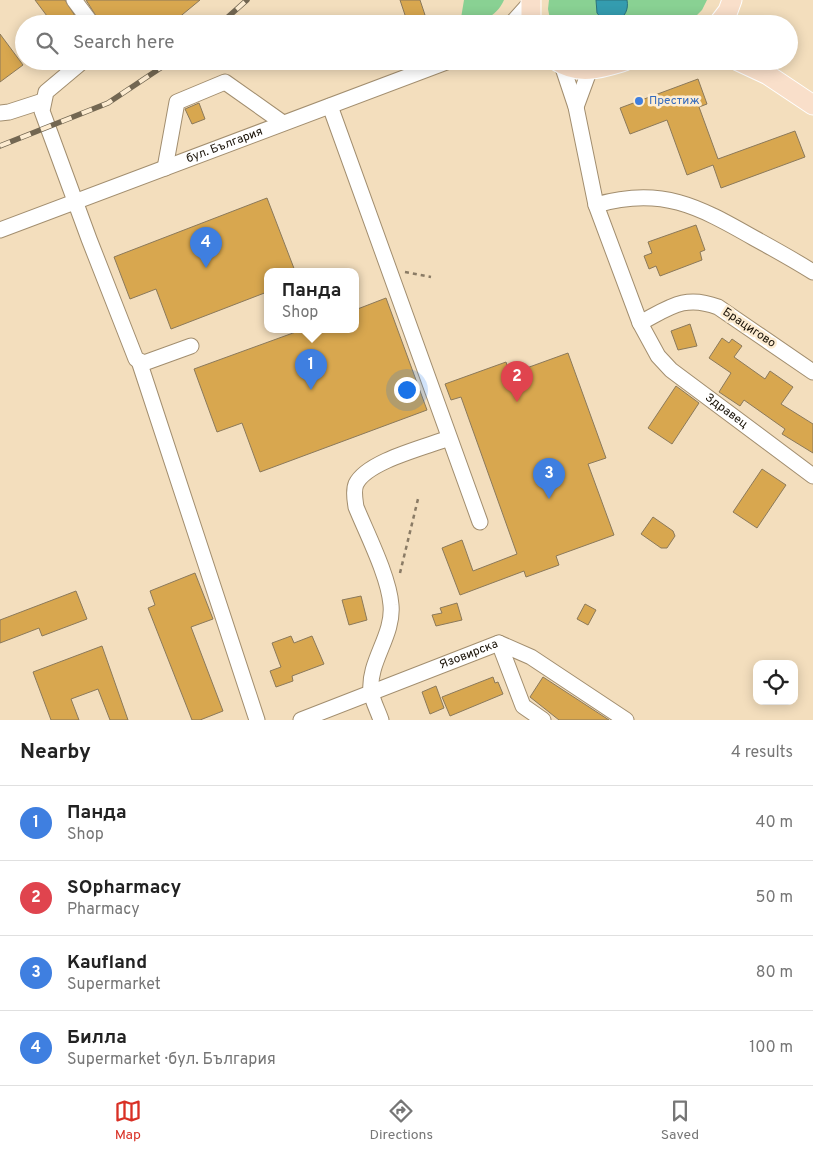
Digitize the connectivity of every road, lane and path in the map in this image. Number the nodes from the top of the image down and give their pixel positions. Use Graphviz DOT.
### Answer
graph roads {
  1 [pos="74,0"];
  2 [pos="530,1"];
  3 [pos="85,15"];
  4 [pos="518,15"];
  5 [pos="531,15"];
  6 [pos="72,70"];
  7 [pos="426,70"];
  8 [pos="562,70"];
  9 [pos="590,70"];
  10 [pos="766,70"];
  11 [pos="43,101"];
  12 [pos="813,105"];
  13 [pos="330,106"];
  14 [pos="576,107"];
  15 [pos="0,113"];
  16 [pos="283,123"];
  17 [pos="165,168"];
  18 [pos="75,202"];
  19 [pos="596,205"];
  20 [pos="0,230"];
  21 [pos="388,270"];
  22 [pos="813,272"];
  23 [pos="431,277"];
  24 [pos="640,323"];
  25 [pos="191,346"];
  26 [pos="139,361"];
  27 [pos="813,372"];
  28 [pos="449,438"];
  29 [pos="813,476"];
  30 [pos="418,499"];
  31 [pos="480,522"];
  32 [pos="399,577"];
  33 [pos="499,643"];
  34 [pos="371,692"];
  35 [pos="256,720"];
  36 [pos="300,720"];
  37 [pos="381,720"];
  38 [pos="544,720"];
  39 [pos="626,720"];
  1 -- 3 [label="street"];
  2 -- 4 [label="street"];
  2 -- 5 [label="main road"];
  6 -- 11 [label="street"];
  7 -- 13 [label="street, бул. България"];
  8 -- 14 [label="street"];
  9 -- 14 [label="street"];
  10 -- 12 [label="main road"];
  11 -- 15 [label="street"];
  11 -- 18 [label="street"];
  13 -- 16 [label="street, бул. България"];
  13 -- 21 [label="street"];
  14 -- 19 [label="street"];
  16 -- 17 [label="street, бул. България"];
  16 -- 17 [label="street"];
  17 -- 18 [label="street, бул. България"];
  18 -- 20 [label="street, бул. България"];
  18 -- 26 [label="street"];
  19 -- 22 [label="street"];
  19 -- 24 [label="street"];
  21 -- 23 [label="path"];
  21 -- 28 [label="street"];
  24 -- 27 [label="street, Брацигово"];
  24 -- 29 [label="street, Здравец"];
  25 -- 26 [label="street"];
  26 -- 35 [label="street"];
  28 -- 31 [label="street"];
  28 -- 34 [label="street"];
  30 -- 32 [label="path"];
  33 -- 34 [label="street, Язовирска"];
  33 -- 38 [label="street"];
  33 -- 39 [label="street, Язовирска"];
  34 -- 36 [label="street, Язовирска"];
  34 -- 37 [label="street"];
}
